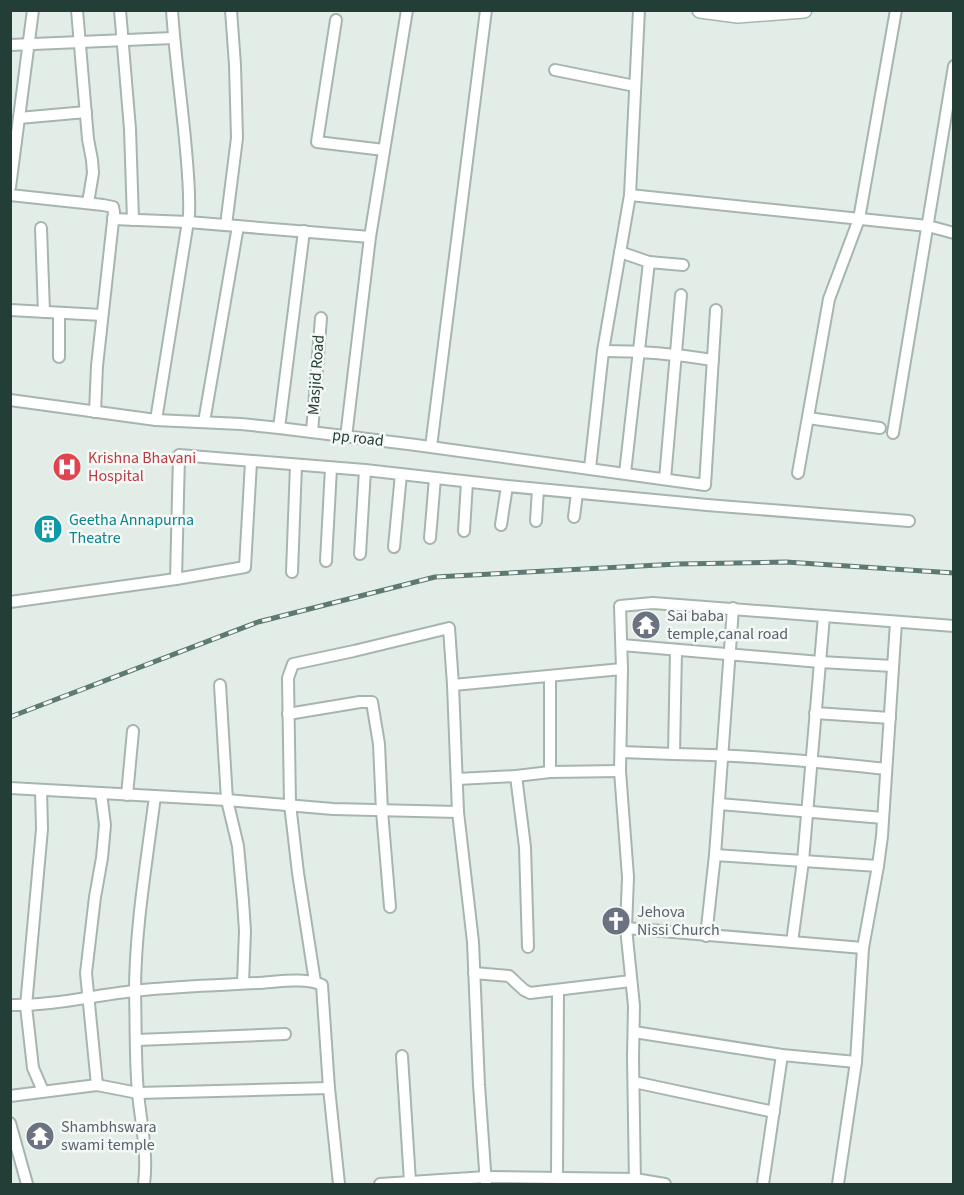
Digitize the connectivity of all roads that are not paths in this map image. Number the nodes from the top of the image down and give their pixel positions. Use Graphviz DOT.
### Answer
graph roads {
  1 [pos="33,10"];
  2 [pos="77,10"];
  3 [pos="120,10"];
  4 [pos="172,10"];
  5 [pos="231,10"];
  6 [pos="407,10"];
  7 [pos="486,10"];
  8 [pos="639,10"];
  9 [pos="700,10"];
  10 [pos="804,10"];
  11 [pos="896,10"];
  12 [pos="336,20"];
  13 [pos="174,38"];
  14 [pos="123,40"];
  15 [pos="79,42"];
  16 [pos="10,45"];
  17 [pos="28,45"];
  18 [pos="954,66"];
  19 [pos="555,70"];
  20 [pos="635,86"];
  21 [pos="86,112"];
  22 [pos="19,118"];
  23 [pos="384,150"];
  24 [pos="10,188"];
  25 [pos="10,195"];
  26 [pos="630,195"];
  27 [pos="88,203"];
  28 [pos="113,219"];
  29 [pos="859,219"];
  30 [pos="133,220"];
  31 [pos="188,222"];
  32 [pos="226,225"];
  33 [pos="238,226"];
  34 [pos="928,226"];
  35 [pos="41,228"];
  36 [pos="304,231"];
  37 [pos="954,233"];
  38 [pos="370,237"];
  39 [pos="620,252"];
  40 [pos="649,262"];
  41 [pos="683,266"];
  42 [pos="681,295"];
  43 [pos="10,310"];
  44 [pos="716,310"];
  45 [pos="44,312"];
  46 [pos="59,313"];
  47 [pos="102,315"];
  48 [pos="321,318"];
  49 [pos="603,351"];
  50 [pos="638,351"];
  51 [pos="676,354"];
  52 [pos="58,357"];
  53 [pos="713,360"];
  54 [pos="10,400"];
  55 [pos="95,412"];
  56 [pos="808,418"];
  57 [pos="156,420"];
  58 [pos="204,422"];
  59 [pos="279,428"];
  60 [pos="880,429"];
  61 [pos="312,432"];
  62 [pos="893,433"];
  63 [pos="346,437"];
  64 [pos="431,447"];
  65 [pos="251,462"];
  66 [pos="296,465"];
  67 [pos="331,468"];
  68 [pos="590,468"];
  69 [pos="365,470"];
  70 [pos="625,473"];
  71 [pos="798,473"];
  72 [pos="401,474"];
  73 [pos="435,478"];
  74 [pos="665,479"];
  75 [pos="467,482"];
  76 [pos="507,486"];
  77 [pos="538,489"];
  78 [pos="577,493"];
  79 [pos="574,517"];
  80 [pos="536,521"];
  81 [pos="909,521"];
  82 [pos="501,525"];
  83 [pos="464,531"];
  84 [pos="430,538"];
  85 [pos="394,547"];
  86 [pos="360,554"];
  87 [pos="326,561"];
  88 [pos="292,572"];
  89 [pos="176,579"];
  90 [pos="10,602"];
  91 [pos="733,608"];
  92 [pos="824,616"];
  93 [pos="896,622"];
  94 [pos="954,626"];
  95 [pos="622,645"];
  96 [pos="676,650"];
  97 [pos="729,655"];
  98 [pos="820,662"];
  99 [pos="893,666"];
  100 [pos="622,669"];
  101 [pos="550,677"];
  102 [pos="220,685"];
  103 [pos="453,685"];
  104 [pos="815,713"];
  105 [pos="288,714"];
  106 [pos="890,717"];
  107 [pos="133,730"];
  108 [pos="621,752"];
  109 [pos="674,754"];
  110 [pos="722,755"];
  111 [pos="811,761"];
  112 [pos="886,769"];
  113 [pos="620,771"];
  114 [pos="550,772"];
  115 [pos="516,776"];
  116 [pos="457,779"];
  117 [pos="10,788"];
  118 [pos="41,790"];
  119 [pos="101,793"];
  120 [pos="127,795"];
  121 [pos="155,796"];
  122 [pos="226,800"];
  123 [pos="290,804"];
  124 [pos="719,804"];
  125 [pos="382,811"];
  126 [pos="807,811"];
  127 [pos="458,812"];
  128 [pos="883,818"];
  129 [pos="715,855"];
  130 [pos="803,861"];
  131 [pos="878,866"];
  132 [pos="390,907"];
  133 [pos="626,928"];
  134 [pos="706,936"];
  135 [pos="792,942"];
  136 [pos="528,947"];
  137 [pos="863,948"];
  138 [pos="474,973"];
  139 [pos="315,981"];
  140 [pos="631,981"];
  141 [pos="243,983"];
  142 [pos="558,990"];
  143 [pos="135,991"];
  144 [pos="87,998"];
  145 [pos="10,1005"];
  146 [pos="26,1006"];
  147 [pos="634,1032"];
  148 [pos="285,1034"];
  149 [pos="137,1040"];
  150 [pos="782,1055"];
  151 [pos="402,1056"];
  152 [pos="856,1062"];
  153 [pos="634,1082"];
  154 [pos="97,1085"];
  155 [pos="329,1088"];
  156 [pos="43,1091"];
  157 [pos="138,1093"];
  158 [pos="10,1096"];
  159 [pos="774,1112"];
  160 [pos="10,1122"];
  161 [pos="557,1178"];
  162 [pos="486,1181"];
  163 [pos="410,1182"];
  164 [pos="635,1182"];
  165 [pos="27,1185"];
  166 [pos="144,1185"];
  167 [pos="339,1185"];
  168 [pos="380,1185"];
  169 [pos="665,1185"];
  170 [pos="763,1185"];
  171 [pos="837,1185"];
  1 -- 17 [label="street"];
  2 -- 15 [label="street"];
  3 -- 14 [label="street"];
  4 -- 13 [label="street"];
  5 -- 32 [label="street"];
  6 -- 23 [label="street"];
  7 -- 64 [label="street"];
  8 -- 20 [label="street"];
  9 -- 10 [label="main road"];
  11 -- 29 [label="street"];
  12 -- 23 [label="street"];
  13 -- 14 [label="street"];
  13 -- 31 [label="street"];
  14 -- 15 [label="street"];
  14 -- 30 [label="street"];
  15 -- 17 [label="street"];
  15 -- 21 [label="street"];
  16 -- 17 [label="street"];
  17 -- 22 [label="street"];
  18 -- 34 [label="street"];
  19 -- 20 [label="street"];
  20 -- 26 [label="street"];
  21 -- 22 [label="street"];
  21 -- 27 [label="street"];
  22 -- 24 [label="street"];
  23 -- 38 [label="street"];
  25 -- 27 [label="street"];
  26 -- 29 [label="street"];
  26 -- 39 [label="street"];
  27 -- 28 [label="street"];
  28 -- 30 [label="street"];
  28 -- 47 [label="street"];
  29 -- 34 [label="street"];
  29 -- 56 [label="street"];
  30 -- 31 [label="street"];
  31 -- 32 [label="street"];
  31 -- 57 [label="street"];
  32 -- 33 [label="street"];
  33 -- 36 [label="street"];
  33 -- 58 [label="street"];
  34 -- 37 [label="street"];
  34 -- 62 [label="street"];
  35 -- 45 [label="street"];
  36 -- 38 [label="street"];
  36 -- 59 [label="street"];
  38 -- 63 [label="street"];
  39 -- 40 [label="street"];
  39 -- 49 [label="street"];
  40 -- 41 [label="street"];
  40 -- 50 [label="street"];
  42 -- 51 [label="street"];
  43 -- 45 [label="street"];
  44 -- 53 [label="street"];
  45 -- 46 [label="street"];
  46 -- 47 [label="street"];
  46 -- 52 [label="street"];
  47 -- 55 [label="street"];
  48 -- 61 [label="street, Masjid Road"];
  49 -- 50 [label="street"];
  49 -- 68 [label="street"];
  50 -- 51 [label="street"];
  50 -- 70 [label="street"];
  51 -- 53 [label="street"];
  51 -- 74 [label="street"];
  53 -- 74 [label="street, pp road"];
  54 -- 55 [label="street, pp road"];
  55 -- 57 [label="street, pp road"];
  56 -- 60 [label="street"];
  56 -- 71 [label="street"];
  57 -- 58 [label="street, pp road"];
  58 -- 59 [label="street, pp road"];
  59 -- 61 [label="street, pp road"];
  61 -- 63 [label="street, pp road"];
  63 -- 64 [label="street, pp road"];
  64 -- 68 [label="street, pp road"];
  65 -- 66 [label="street"];
  65 -- 89 [label="street"];
  65 -- 89 [label="street"];
  66 -- 67 [label="street"];
  66 -- 88 [label="street"];
  67 -- 69 [label="street"];
  67 -- 87 [label="street"];
  68 -- 70 [label="street, pp road"];
  69 -- 72 [label="street"];
  69 -- 86 [label="street"];
  70 -- 74 [label="street, pp road"];
  72 -- 73 [label="street"];
  72 -- 85 [label="street"];
  73 -- 75 [label="street"];
  73 -- 84 [label="street"];
  75 -- 76 [label="street"];
  75 -- 83 [label="street"];
  76 -- 77 [label="street"];
  76 -- 82 [label="street"];
  77 -- 78 [label="street"];
  77 -- 80 [label="street"];
  78 -- 79 [label="street"];
  78 -- 81 [label="street"];
  89 -- 90 [label="street"];
  91 -- 92 [label="street"];
  91 -- 95 [label="street"];
  91 -- 97 [label="street"];
  92 -- 93 [label="street"];
  92 -- 98 [label="street"];
  93 -- 94 [label="street"];
  93 -- 99 [label="street"];
  95 -- 96 [label="street"];
  95 -- 100 [label="street"];
  96 -- 97 [label="street"];
  96 -- 109 [label="street"];
  97 -- 98 [label="street"];
  97 -- 110 [label="street"];
  98 -- 99 [label="street"];
  98 -- 104 [label="street"];
  99 -- 106 [label="street"];
  100 -- 101 [label="street"];
  100 -- 108 [label="street"];
  101 -- 103 [label="street"];
  101 -- 114 [label="street"];
  102 -- 122 [label="street"];
  103 -- 105 [label="street"];
  103 -- 116 [label="street"];
  104 -- 106 [label="street"];
  104 -- 111 [label="street"];
  105 -- 123 [label="street"];
  105 -- 125 [label="street"];
  106 -- 112 [label="street"];
  107 -- 120 [label="street"];
  108 -- 109 [label="street"];
  108 -- 113 [label="street"];
  109 -- 110 [label="street"];
  110 -- 111 [label="street"];
  110 -- 124 [label="street"];
  111 -- 112 [label="street"];
  111 -- 126 [label="street"];
  112 -- 128 [label="street"];
  113 -- 114 [label="street"];
  113 -- 133 [label="street"];
  114 -- 115 [label="street"];
  115 -- 116 [label="street"];
  115 -- 136 [label="street"];
  116 -- 127 [label="street"];
  117 -- 118 [label="street"];
  118 -- 119 [label="street"];
  118 -- 146 [label="street"];
  119 -- 120 [label="street"];
  119 -- 144 [label="street"];
  120 -- 121 [label="street"];
  121 -- 122 [label="street"];
  121 -- 143 [label="street"];
  122 -- 123 [label="street"];
  122 -- 141 [label="street"];
  123 -- 125 [label="street"];
  123 -- 139 [label="street"];
  124 -- 126 [label="street"];
  124 -- 129 [label="street"];
  125 -- 127 [label="street"];
  125 -- 132 [label="street"];
  126 -- 128 [label="street"];
  126 -- 130 [label="street"];
  127 -- 138 [label="street"];
  128 -- 131 [label="street"];
  129 -- 130 [label="street"];
  129 -- 134 [label="street"];
  130 -- 131 [label="street"];
  130 -- 135 [label="street"];
  131 -- 137 [label="street"];
  133 -- 134 [label="street"];
  133 -- 140 [label="street"];
  134 -- 135 [label="street"];
  135 -- 137 [label="street"];
  137 -- 152 [label="street"];
  138 -- 142 [label="street"];
  138 -- 162 [label="street"];
  139 -- 141 [label="street"];
  139 -- 155 [label="street"];
  140 -- 142 [label="street"];
  140 -- 147 [label="street"];
  141 -- 143 [label="street"];
  142 -- 161 [label="street"];
  143 -- 144 [label="street"];
  143 -- 149 [label="street"];
  144 -- 146 [label="street"];
  144 -- 154 [label="street"];
  145 -- 146 [label="street"];
  146 -- 156 [label="street"];
  147 -- 150 [label="street"];
  147 -- 153 [label="street"];
  148 -- 149 [label="street"];
  149 -- 157 [label="street"];
  150 -- 152 [label="street"];
  150 -- 159 [label="street"];
  151 -- 163 [label="street"];
  152 -- 171 [label="street"];
  153 -- 159 [label="street"];
  153 -- 164 [label="street"];
  154 -- 156 [label="street"];
  154 -- 157 [label="street"];
  155 -- 157 [label="street"];
  155 -- 167 [label="street"];
  156 -- 158 [label="street"];
  157 -- 166 [label="street"];
  159 -- 170 [label="street"];
  160 -- 165 [label="street"];
  161 -- 162 [label="street"];
  161 -- 164 [label="street"];
  162 -- 163 [label="street"];
  163 -- 168 [label="street"];
  164 -- 169 [label="street"];
}
